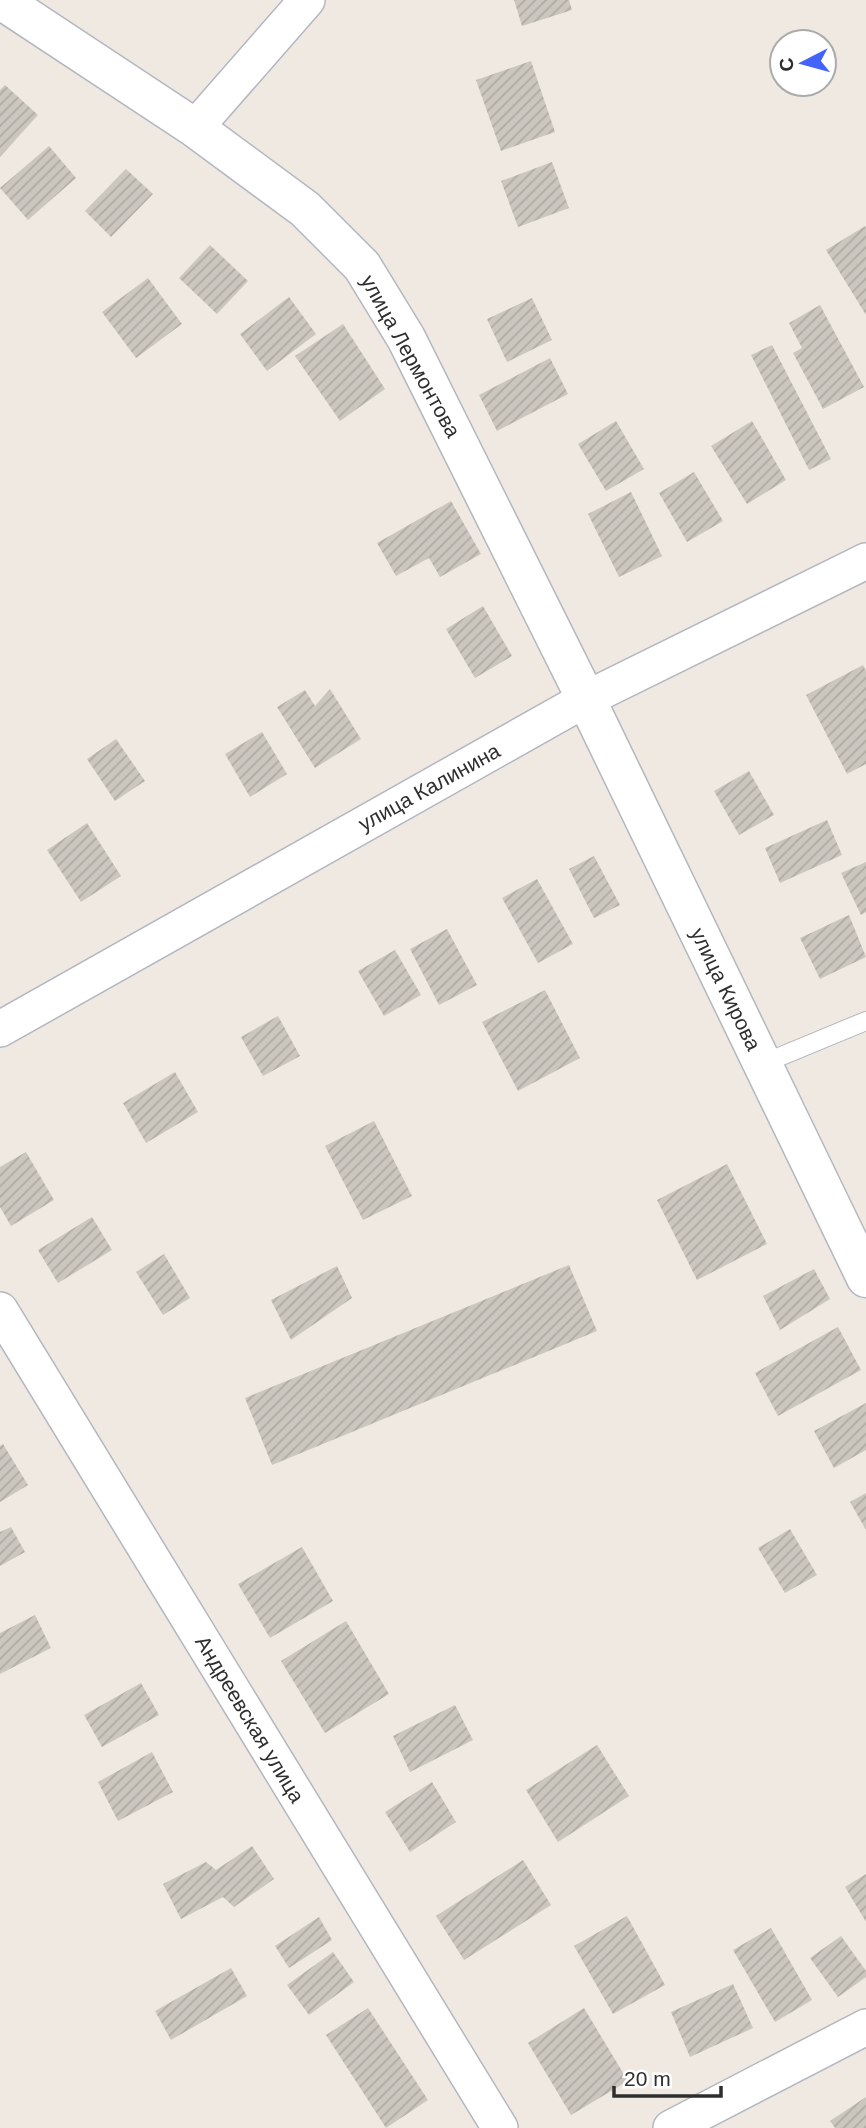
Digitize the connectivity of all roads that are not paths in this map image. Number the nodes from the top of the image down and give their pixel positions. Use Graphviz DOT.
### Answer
graph roads {
  1 [pos="1,0"];
  2 [pos="307,0"];
  3 [pos="195,128"];
  4 [pos="866,561"];
  5 [pos="586,699"];
  6 [pos="866,1021"];
  7 [pos="0,1029"];
  8 [pos="762,1064"];
  9 [pos="866,1278"];
  10 [pos="0,1310"];
  11 [pos="866,2027"];
  12 [pos="500,2128"];
  13 [pos="671,2128"];
  1 -- 3 [label="street, улица Лермонтова"];
  2 -- 3 [label="street"];
  3 -- 5 [label="street, улица Лермонтова"];
  4 -- 5 [label="street, улица Калинина"];
  5 -- 7 [label="street, улица Калинина"];
  5 -- 8 [label="street, улица Кирова"];
  6 -- 8 [label="lane"];
  8 -- 9 [label="street, улица Кирова"];
  10 -- 12 [label="street, Андреевская улица"];
  11 -- 13 [label="street"];
}
